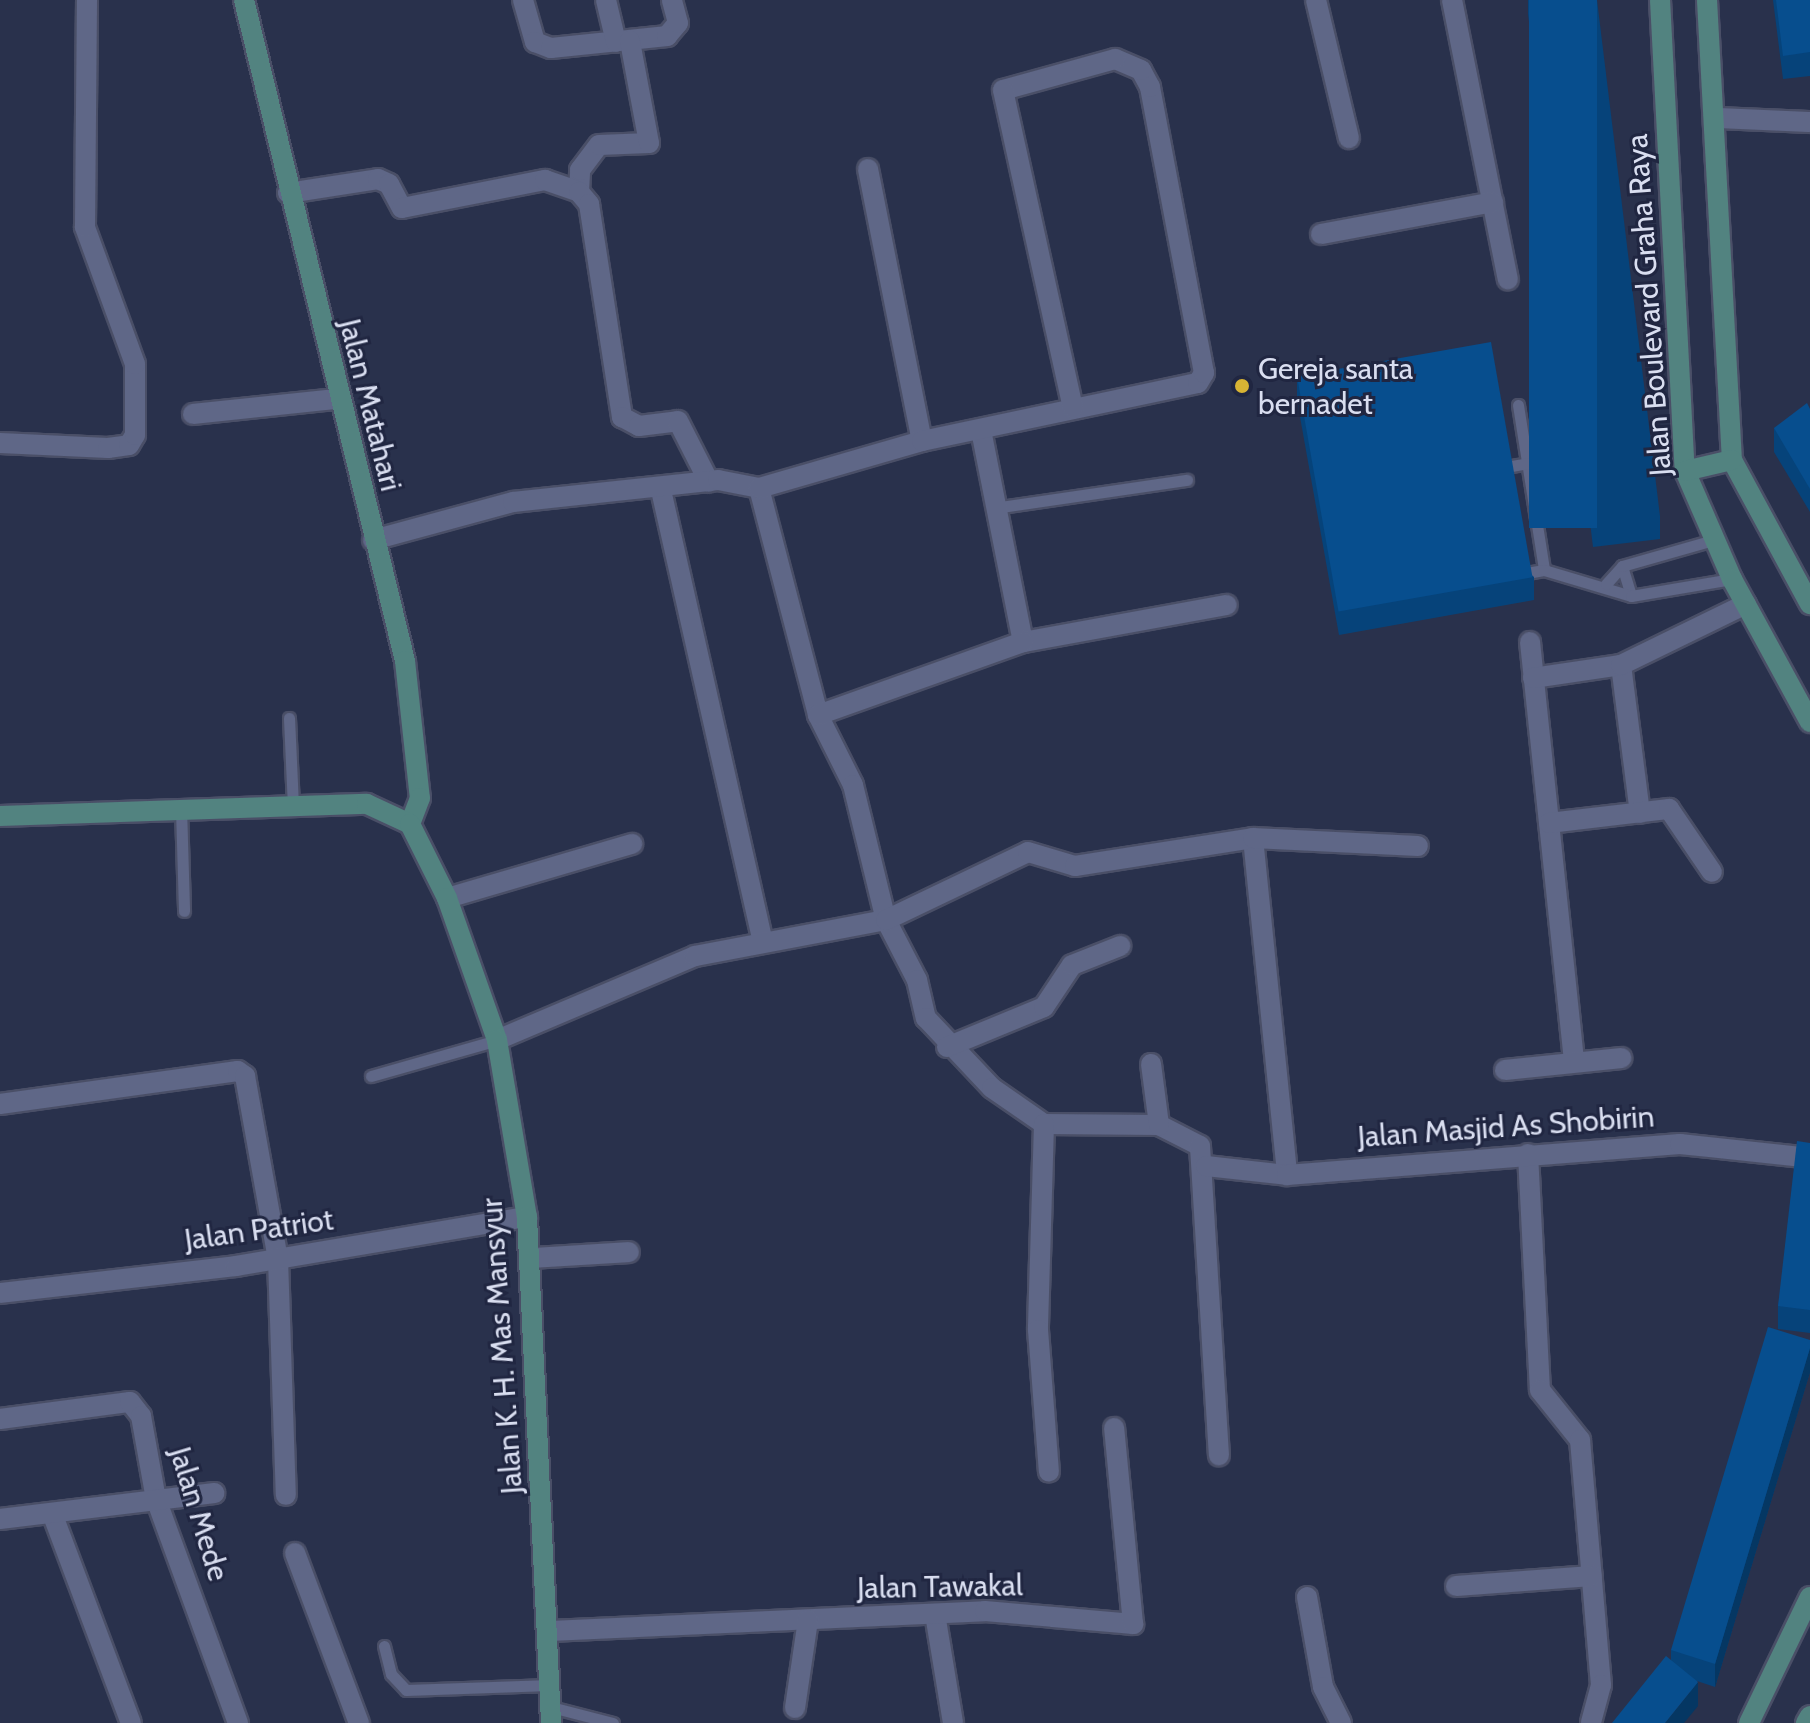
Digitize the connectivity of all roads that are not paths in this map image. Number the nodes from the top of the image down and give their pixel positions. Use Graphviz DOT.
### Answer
graph roads {
  1 [pos="87,0"];
  2 [pos="244,0"];
  3 [pos="523,0"];
  4 [pos="606,0"];
  5 [pos="672,0"];
  6 [pos="1316,0"];
  7 [pos="1452,0"];
  8 [pos="1660,0"];
  9 [pos="1707,0"];
  10 [pos="623,41"];
  11 [pos="1717,118"];
  12 [pos="1810,122"];
  13 [pos="1349,138"];
  14 [pos="868,169"];
  15 [pos="579,192"];
  16 [pos="288,193"];
  17 [pos="1493,202"];
  18 [pos="1321,234"];
  19 [pos="1508,279"];
  20 [pos="336,399"];
  21 [pos="1518,405"];
  22 [pos="1073,408"];
  23 [pos="193,414"];
  24 [pos="981,430"];
  25 [pos="922,441"];
  26 [pos="0,443"];
  27 [pos="1732,460"];
  28 [pos="1527,463"];
  29 [pos="1685,471"];
  30 [pos="1482,472"];
  31 [pos="1187,480"];
  32 [pos="709,482"];
  33 [pos="759,488"];
  34 [pos="661,490"];
  35 [pos="1001,507"];
  36 [pos="373,540"];
  37 [pos="1713,540"];
  38 [pos="1622,566"];
  39 [pos="1544,570"];
  40 [pos="1499,577"];
  41 [pos="1732,579"];
  42 [pos="1606,584"];
  43 [pos="1631,596"];
  44 [pos="1746,604"];
  45 [pos="1810,604"];
  46 [pos="1227,605"];
  47 [pos="1023,642"];
  48 [pos="1530,642"];
  49 [pos="1621,665"];
  50 [pos="1533,678"];
  51 [pos="818,715"];
  52 [pos="289,718"];
  53 [pos="1810,722"];
  54 [pos="293,806"];
  55 [pos="181,808"];
  56 [pos="1640,813"];
  57 [pos="0,816"];
  58 [pos="1549,823"];
  59 [pos="410,824"];
  60 [pos="1253,838"];
  61 [pos="632,844"];
  62 [pos="1418,846"];
  63 [pos="1712,872"];
  64 [pos="447,898"];
  65 [pos="184,911"];
  66 [pos="886,920"];
  67 [pos="763,942"];
  68 [pos="1120,946"];
  69 [pos="497,1040"];
  70 [pos="947,1047"];
  71 [pos="1621,1058"];
  72 [pos="1574,1062"];
  73 [pos="1151,1064"];
  74 [pos="1505,1070"];
  75 [pos="371,1076"];
  76 [pos="0,1104"];
  77 [pos="1044,1124"];
  78 [pos="1159,1125"];
  79 [pos="1528,1154"];
  80 [pos="1810,1158"];
  81 [pos="1206,1166"];
  82 [pos="1287,1175"];
  83 [pos="527,1217"];
  84 [pos="629,1252"];
  85 [pos="532,1258"];
  86 [pos="278,1259"];
  87 [pos="0,1293"];
  88 [pos="0,1419"];
  89 [pos="1114,1428"];
  90 [pos="1219,1455"];
  91 [pos="1049,1472"];
  92 [pos="214,1493"];
  93 [pos="286,1495"];
  94 [pos="156,1499"];
  95 [pos="52,1513"];
  96 [pos="0,1519"];
  97 [pos="295,1553"];
  98 [pos="1592,1576"];
  99 [pos="1456,1586"];
  100 [pos="1307,1597"];
  101 [pos="1810,1597"];
  102 [pos="935,1614"];
  103 [pos="808,1620"];
  104 [pos="550,1631"];
  105 [pos="384,1646"];
  106 [pos="550,1685"];
  107 [pos="795,1708"];
  108 [pos="551,1715"];
  109 [pos="1810,1716"];
  110 [pos="131,1723"];
  111 [pos="238,1723"];
  112 [pos="359,1723"];
  113 [pos="613,1723"];
  114 [pos="953,1723"];
  115 [pos="1341,1723"];
  116 [pos="1591,1723"];
  117 [pos="1749,1723"];
  118 [pos="1806,1723"];
  1 -- 26 [label="street"];
  2 -- 16 [label="main road, Jalan Matahari"];
  3 -- 10 [label="street"];
  4 -- 10 [label="street"];
  5 -- 10 [label="street"];
  6 -- 13 [label="street"];
  7 -- 17 [label="street"];
  8 -- 29 [label="main road, Jalan Boulevard Graha Raya"];
  9 -- 11 [label="main road"];
  10 -- 15 [label="street"];
  11 -- 12 [label="street"];
  11 -- 27 [label="main road"];
  14 -- 25 [label="street"];
  15 -- 16 [label="street"];
  15 -- 32 [label="street"];
  16 -- 20 [label="main road, Jalan Matahari"];
  17 -- 18 [label="street"];
  17 -- 19 [label="street"];
  20 -- 23 [label="street"];
  20 -- 36 [label="main road, Jalan Matahari"];
  21 -- 28 [label="lane"];
  22 -- 22 [label="street"];
  22 -- 24 [label="street"];
  24 -- 25 [label="street"];
  24 -- 35 [label="street"];
  25 -- 33 [label="street"];
  27 -- 29 [label="main road"];
  27 -- 45 [label="main road"];
  28 -- 30 [label="lane"];
  28 -- 39 [label="lane"];
  29 -- 37 [label="main road, Jalan Boulevard Graha Raya"];
  31 -- 35 [label="lane"];
  32 -- 33 [label="street"];
  32 -- 34 [label="street"];
  33 -- 51 [label="street"];
  34 -- 36 [label="street"];
  34 -- 67 [label="street"];
  35 -- 47 [label="street"];
  36 -- 59 [label="main road, Jalan Matahari"];
  37 -- 38 [label="lane"];
  37 -- 41 [label="main road, Jalan Boulevard Graha Raya"];
  38 -- 42 [label="lane"];
  38 -- 43 [label="lane"];
  39 -- 40 [label="lane"];
  39 -- 42 [label="lane"];
  41 -- 43 [label="lane"];
  41 -- 44 [label="main road, Jalan Boulevard Graha Raya"];
  42 -- 43 [label="lane"];
  44 -- 49 [label="street"];
  44 -- 53 [label="main road, Jalan Boulevard Graha Raya"];
  46 -- 47 [label="street"];
  47 -- 51 [label="street"];
  48 -- 50 [label="street"];
  49 -- 50 [label="street"];
  49 -- 56 [label="street"];
  50 -- 58 [label="street"];
  51 -- 66 [label="street"];
  52 -- 54 [label="lane"];
  54 -- 55 [label="main road"];
  54 -- 59 [label="main road"];
  55 -- 57 [label="main road"];
  55 -- 65 [label="lane"];
  56 -- 58 [label="street"];
  56 -- 63 [label="street"];
  58 -- 72 [label="street"];
  59 -- 64 [label="main road, Jalan K. H. Mas Mansyur"];
  60 -- 62 [label="street"];
  60 -- 66 [label="street"];
  60 -- 82 [label="street"];
  61 -- 64 [label="street"];
  64 -- 69 [label="main road, Jalan K. H. Mas Mansyur"];
  66 -- 67 [label="street"];
  66 -- 70 [label="street"];
  67 -- 69 [label="street"];
  68 -- 70 [label="street"];
  69 -- 75 [label="lane"];
  69 -- 83 [label="main road, Jalan K. H. Mas Mansyur"];
  70 -- 77 [label="street"];
  71 -- 72 [label="street"];
  72 -- 74 [label="street"];
  73 -- 78 [label="street"];
  76 -- 86 [label="street"];
  77 -- 78 [label="street"];
  77 -- 91 [label="street"];
  78 -- 81 [label="street"];
  79 -- 80 [label="street, Jalan Masjid As Shobirin"];
  79 -- 82 [label="street, Jalan Masjid As Shobirin"];
  79 -- 98 [label="street"];
  81 -- 82 [label="street, Jalan Masjid As Shobirin"];
  81 -- 90 [label="street"];
  83 -- 85 [label="main road, Jalan K. H. Mas Mansyur"];
  83 -- 86 [label="street, Jalan Patriot"];
  84 -- 85 [label="street"];
  85 -- 104 [label="main road, Jalan K. H. Mas Mansyur"];
  86 -- 87 [label="street, Jalan Patriot"];
  86 -- 93 [label="street"];
  88 -- 94 [label="street, Jalan Mede"];
  89 -- 102 [label="street, Jalan Tawakal"];
  92 -- 94 [label="street"];
  94 -- 95 [label="street"];
  94 -- 111 [label="street, Jalan Mede"];
  95 -- 96 [label="street"];
  95 -- 110 [label="street"];
  97 -- 112 [label="street"];
  98 -- 99 [label="street"];
  98 -- 116 [label="street"];
  100 -- 115 [label="street"];
  101 -- 117 [label="main road"];
  102 -- 103 [label="street, Jalan Tawakal"];
  102 -- 114 [label="street"];
  103 -- 104 [label="street, Jalan Tawakal"];
  103 -- 107 [label="street"];
  104 -- 106 [label="main road, Jalan K. H. Mas Mansyur"];
  105 -- 106 [label="lane"];
  106 -- 108 [label="main road, Jalan K. H. Mas Mansyur"];
  108 -- 113 [label="lane"];
  109 -- 118 [label="main road"];
}
